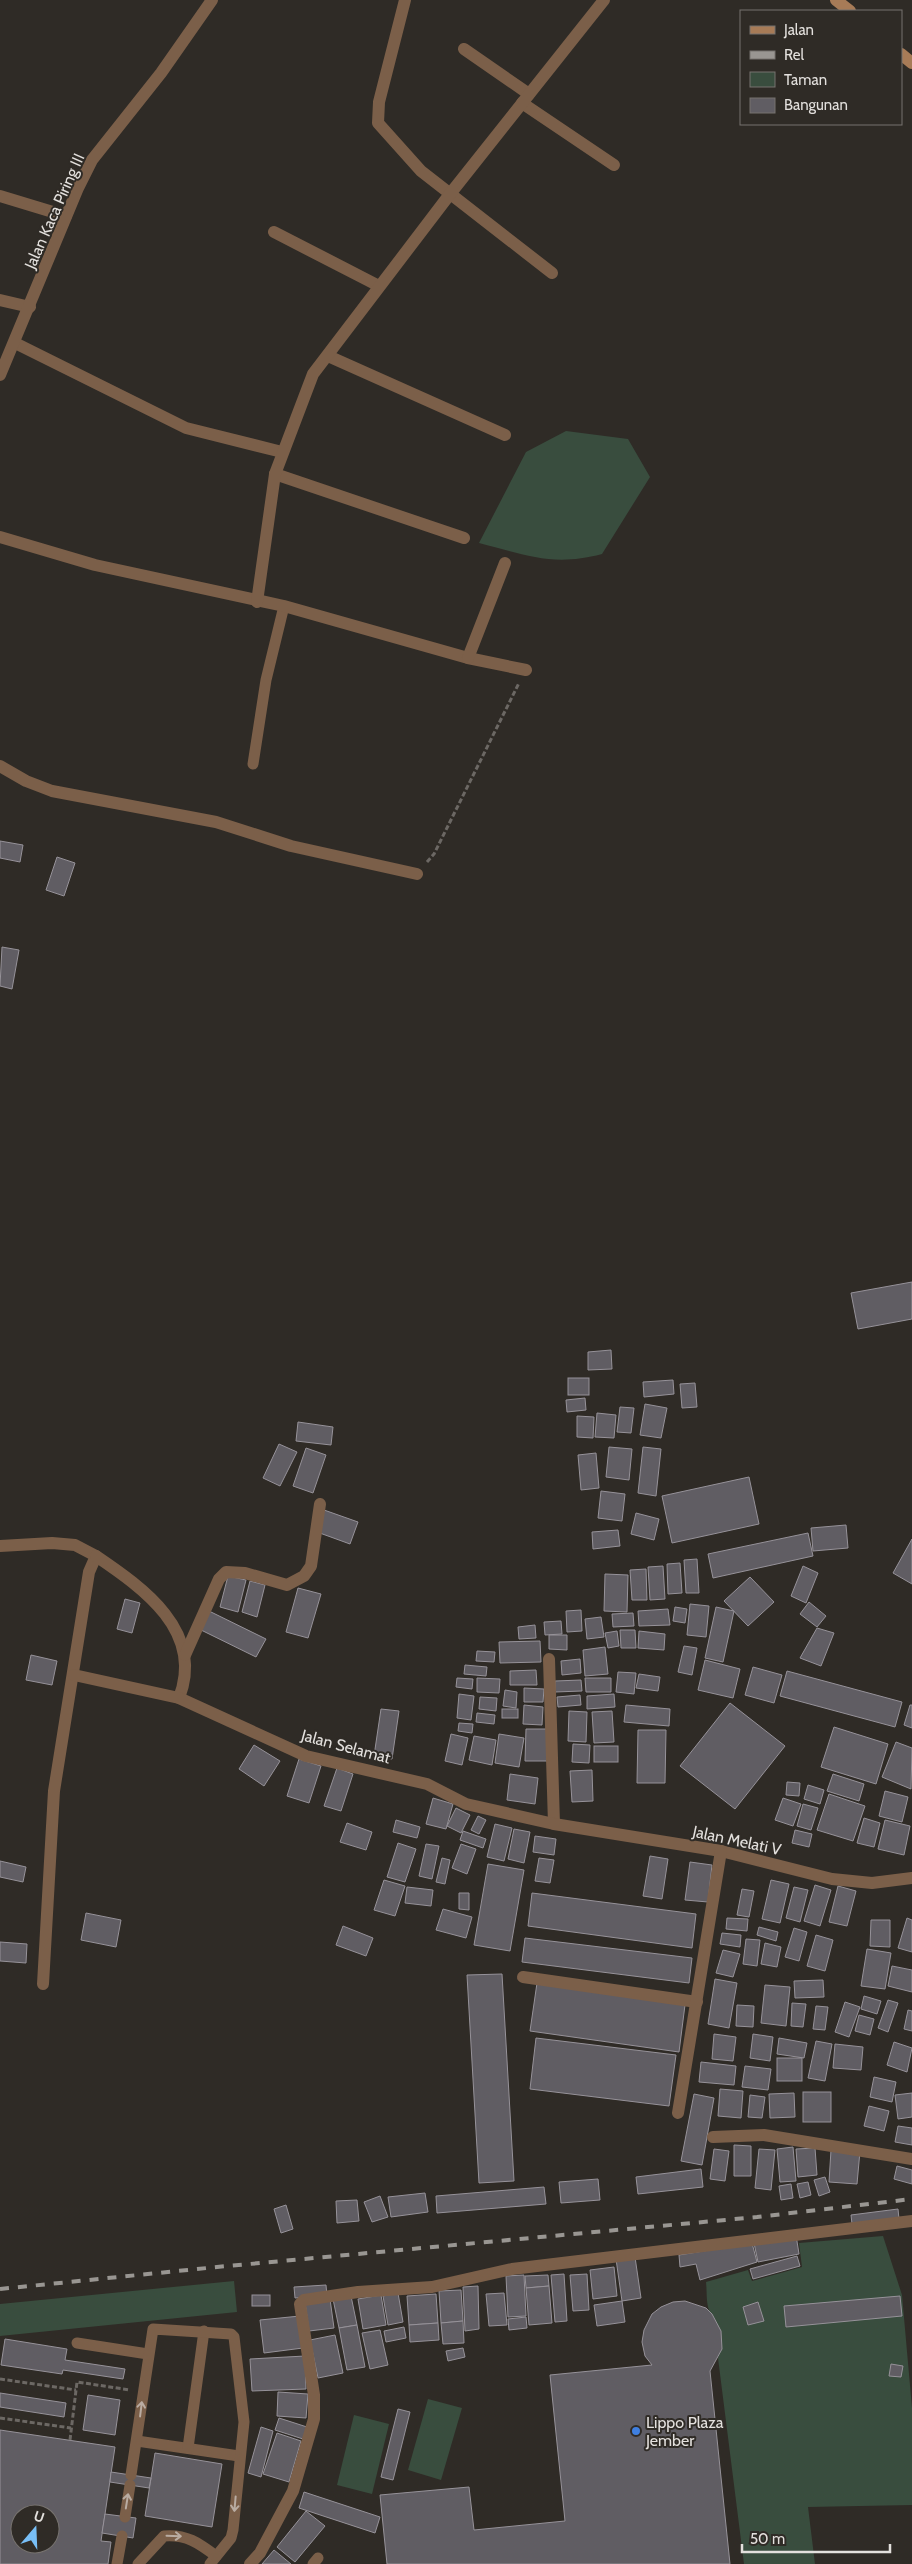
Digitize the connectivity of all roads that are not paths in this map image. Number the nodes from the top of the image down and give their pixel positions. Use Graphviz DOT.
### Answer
graph roads {
  1 [pos="212,0"];
  2 [pos="405,0"];
  3 [pos="604,0"];
  4 [pos="836,0"];
  5 [pos="849,10"];
  6 [pos="464,50"];
  7 [pos="902,55"];
  8 [pos="912,63"];
  9 [pos="525,98"];
  10 [pos="614,165"];
  11 [pos="450,194"];
  12 [pos="0,196"];
  13 [pos="66,216"];
  14 [pos="274,232"];
  15 [pos="552,273"];
  16 [pos="379,286"];
  17 [pos="0,300"];
  18 [pos="30,307"];
  19 [pos="15,343"];
  20 [pos="328,356"];
  21 [pos="0,375"];
  22 [pos="505,435"];
  23 [pos="282,452"];
  24 [pos="275,474"];
  25 [pos="0,537"];
  26 [pos="464,538"];
  27 [pos="505,564"];
  28 [pos="257,602"];
  29 [pos="284,606"];
  30 [pos="468,658"];
  31 [pos="526,670"];
  32 [pos="253,764"];
  33 [pos="0,766"];
  34 [pos="417,874"];
  35 [pos="320,1504"];
  36 [pos="0,1546"];
  37 [pos="96,1556"];
  38 [pos="185,1655"];
  39 [pos="550,1658"];
  40 [pos="74,1675"];
  41 [pos="180,1698"];
  42 [pos="554,1824"];
  43 [pos="721,1850"];
  44 [pos="912,1878"];
  45 [pos="523,1977"];
  46 [pos="43,1984"];
  47 [pos="697,2002"];
  48 [pos="678,2113"];
  49 [pos="713,2137"];
  50 [pos="912,2159"];
  51 [pos="912,2221"];
  52 [pos="204,2331"];
  53 [pos="77,2343"];
  54 [pos="148,2354"];
  55 [pos="137,2441"];
  56 [pos="188,2448"];
  57 [pos="239,2456"];
  58 [pos="125,2517"];
  59 [pos="122,2536"];
  60 [pos="213,2560"];
  61 [pos="117,2564"];
  62 [pos="138,2564"];
  63 [pos="250,2564"];
  1 -- 13 [label="street, Jalan Kaca Piring III"];
  2 -- 11 [label="street"];
  3 -- 9 [label="street"];
  4 -- 5 [label="main road"];
  6 -- 9 [label="street"];
  7 -- 8 [label="main road"];
  9 -- 10 [label="street"];
  9 -- 11 [label="street"];
  11 -- 15 [label="street"];
  11 -- 16 [label="street"];
  12 -- 13 [label="street"];
  13 -- 18 [label="street, Jalan Kaca Piring III"];
  14 -- 16 [label="street"];
  16 -- 20 [label="street"];
  17 -- 18 [label="street"];
  18 -- 19 [label="street, Jalan Kaca Piring III"];
  19 -- 21 [label="street, Jalan Kaca Piring III"];
  19 -- 23 [label="street"];
  20 -- 22 [label="street"];
  20 -- 23 [label="street"];
  23 -- 24 [label="street"];
  24 -- 26 [label="street"];
  24 -- 28 [label="street"];
  25 -- 28 [label="street"];
  27 -- 30 [label="street"];
  28 -- 29 [label="street"];
  29 -- 30 [label="street"];
  29 -- 32 [label="lane"];
  30 -- 31 [label="street"];
  33 -- 34 [label="street"];
  35 -- 38 [label="street"];
  36 -- 37 [label="street"];
  37 -- 38 [label="street"];
  37 -- 40 [label="street"];
  38 -- 41 [label="street"];
  39 -- 42 [label="street"];
  40 -- 41 [label="street, Jalan Selamat"];
  40 -- 46 [label="street"];
  41 -- 42 [label="street, Jalan Selamat"];
  42 -- 43 [label="street, Jalan Melati V"];
  43 -- 44 [label="street, Jalan Melati V"];
  43 -- 47 [label="street"];
  45 -- 47 [label="street"];
  47 -- 48 [label="street"];
  49 -- 50 [label="street"];
  51 -- 63 [label="street"];
  52 -- 54 [label="lane"];
  52 -- 56 [label="lane"];
  52 -- 57 [label="lane"];
  53 -- 54 [label="lane"];
  55 -- 54 [label="lane, one-way"];
  55 -- 56 [label="lane"];
  58 -- 55 [label="lane, one-way"];
  56 -- 57 [label="lane"];
  57 -- 60 [label="lane, one-way"];
  59 -- 61 [label="lane"];
  62 -- 60 [label="lane, one-way"];
}
